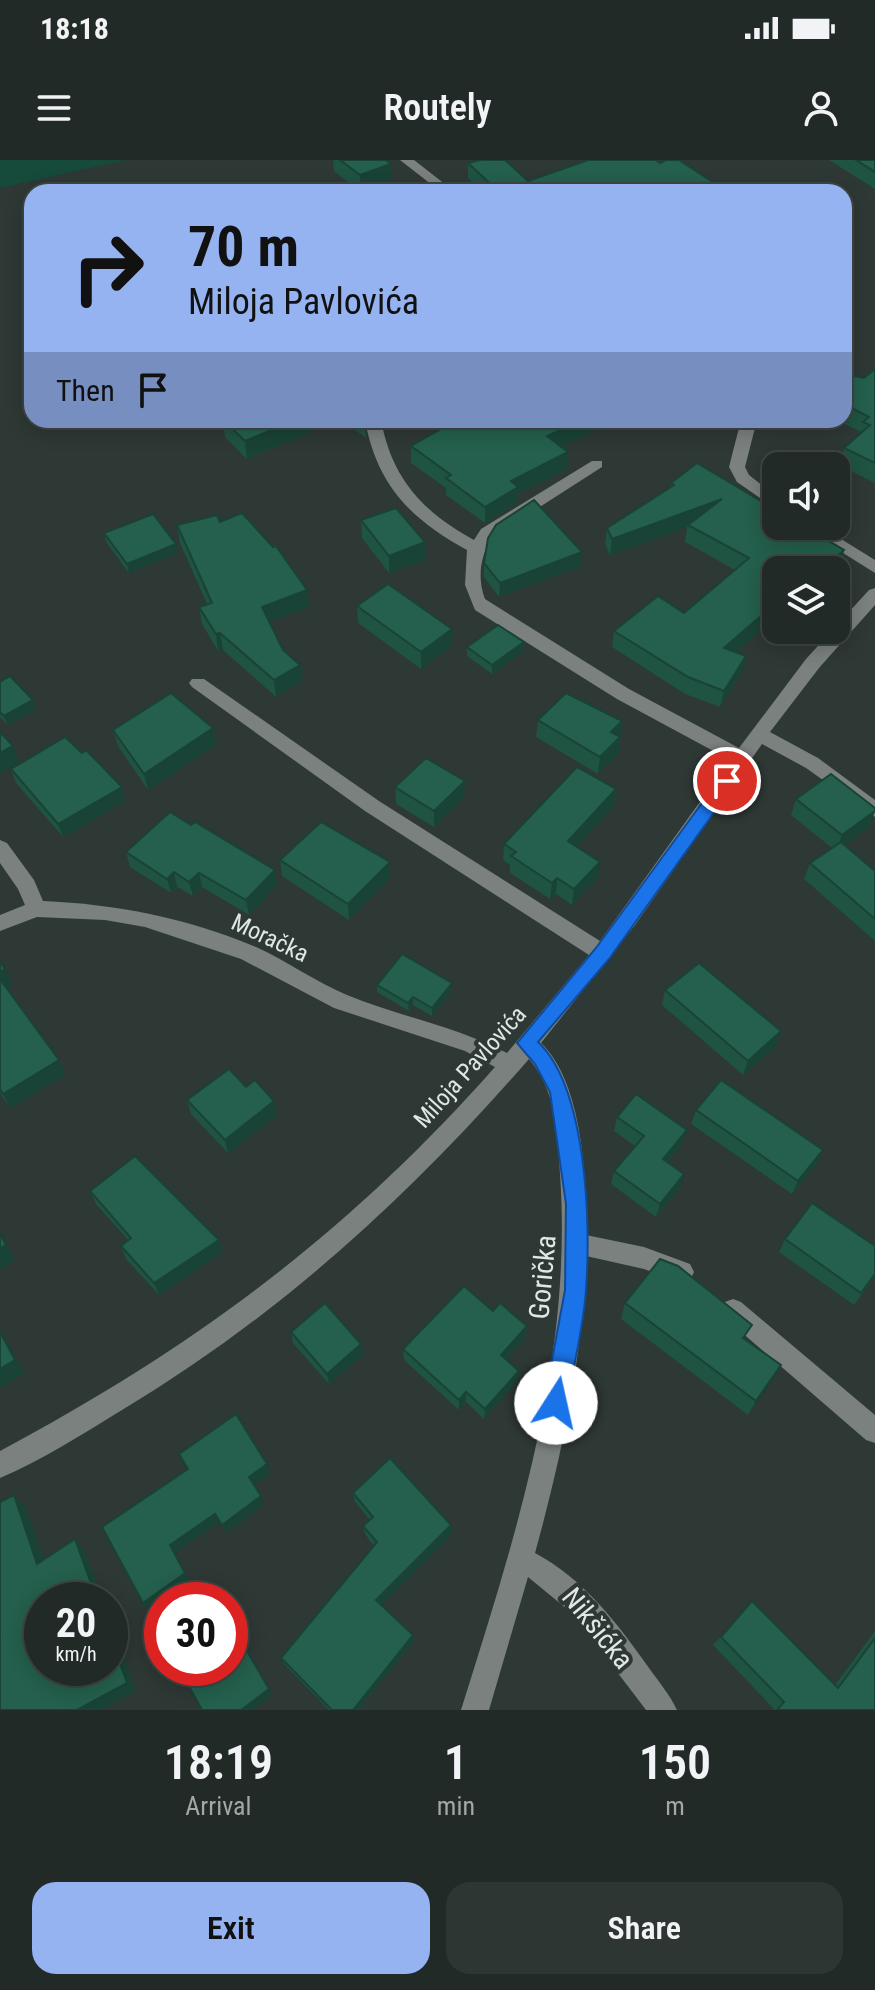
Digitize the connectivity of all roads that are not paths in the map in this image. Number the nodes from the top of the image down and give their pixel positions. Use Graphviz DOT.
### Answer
graph roads {
  1 [pos="406,160"];
  2 [pos="438,184"];
  3 [pos="376,428"];
  4 [pos="747,428"];
  5 [pos="597,464"];
  6 [pos="762,493"];
  7 [pos="831,540"];
  8 [pos="476,548"];
  9 [pos="875,567"];
  10 [pos="875,594"];
  11 [pos="198,683"];
  12 [pos="759,734"];
  13 [pos="743,759"];
  14 [pos="875,810"];
  15 [pos="0,848"];
  16 [pos="36,909"];
  17 [pos="0,923"];
  18 [pos="602,953"];
  19 [pos="526,1043"];
  20 [pos="508,1064"];
  21 [pos="578,1244"];
  22 [pos="875,1431"];
  23 [pos="0,1465"];
  24 [pos="521,1559"];
  25 [pos="475,1710"];
  26 [pos="663,1710"];
  1 -- 2 [label="street"];
  3 -- 8 [label="street"];
  4 -- 6 [label="street"];
  5 -- 8 [label="street"];
  7 -- 9 [label="street"];
  8 -- 13 [label="street"];
  10 -- 12 [label="street, Miloja Pavlovića"];
  11 -- 18 [label="street"];
  12 -- 13 [label="street, Miloja Pavlovića"];
  12 -- 14 [label="street"];
  13 -- 18 [label="street, Miloja Pavlovića"];
  15 -- 16 [label="street"];
  16 -- 17 [label="street, Moračka"];
  16 -- 20 [label="street, Moračka"];
  18 -- 19 [label="street, Miloja Pavlovića"];
  19 -- 20 [label="street, Miloja Pavlovića"];
  19 -- 21 [label="street, Gorička"];
  20 -- 23 [label="street, Miloja Pavlovića"];
  21 -- 22 [label="street"];
  21 -- 24 [label="street, Gorička"];
  24 -- 25 [label="street, Gorička"];
  24 -- 26 [label="street, Nikšićka"];
}
